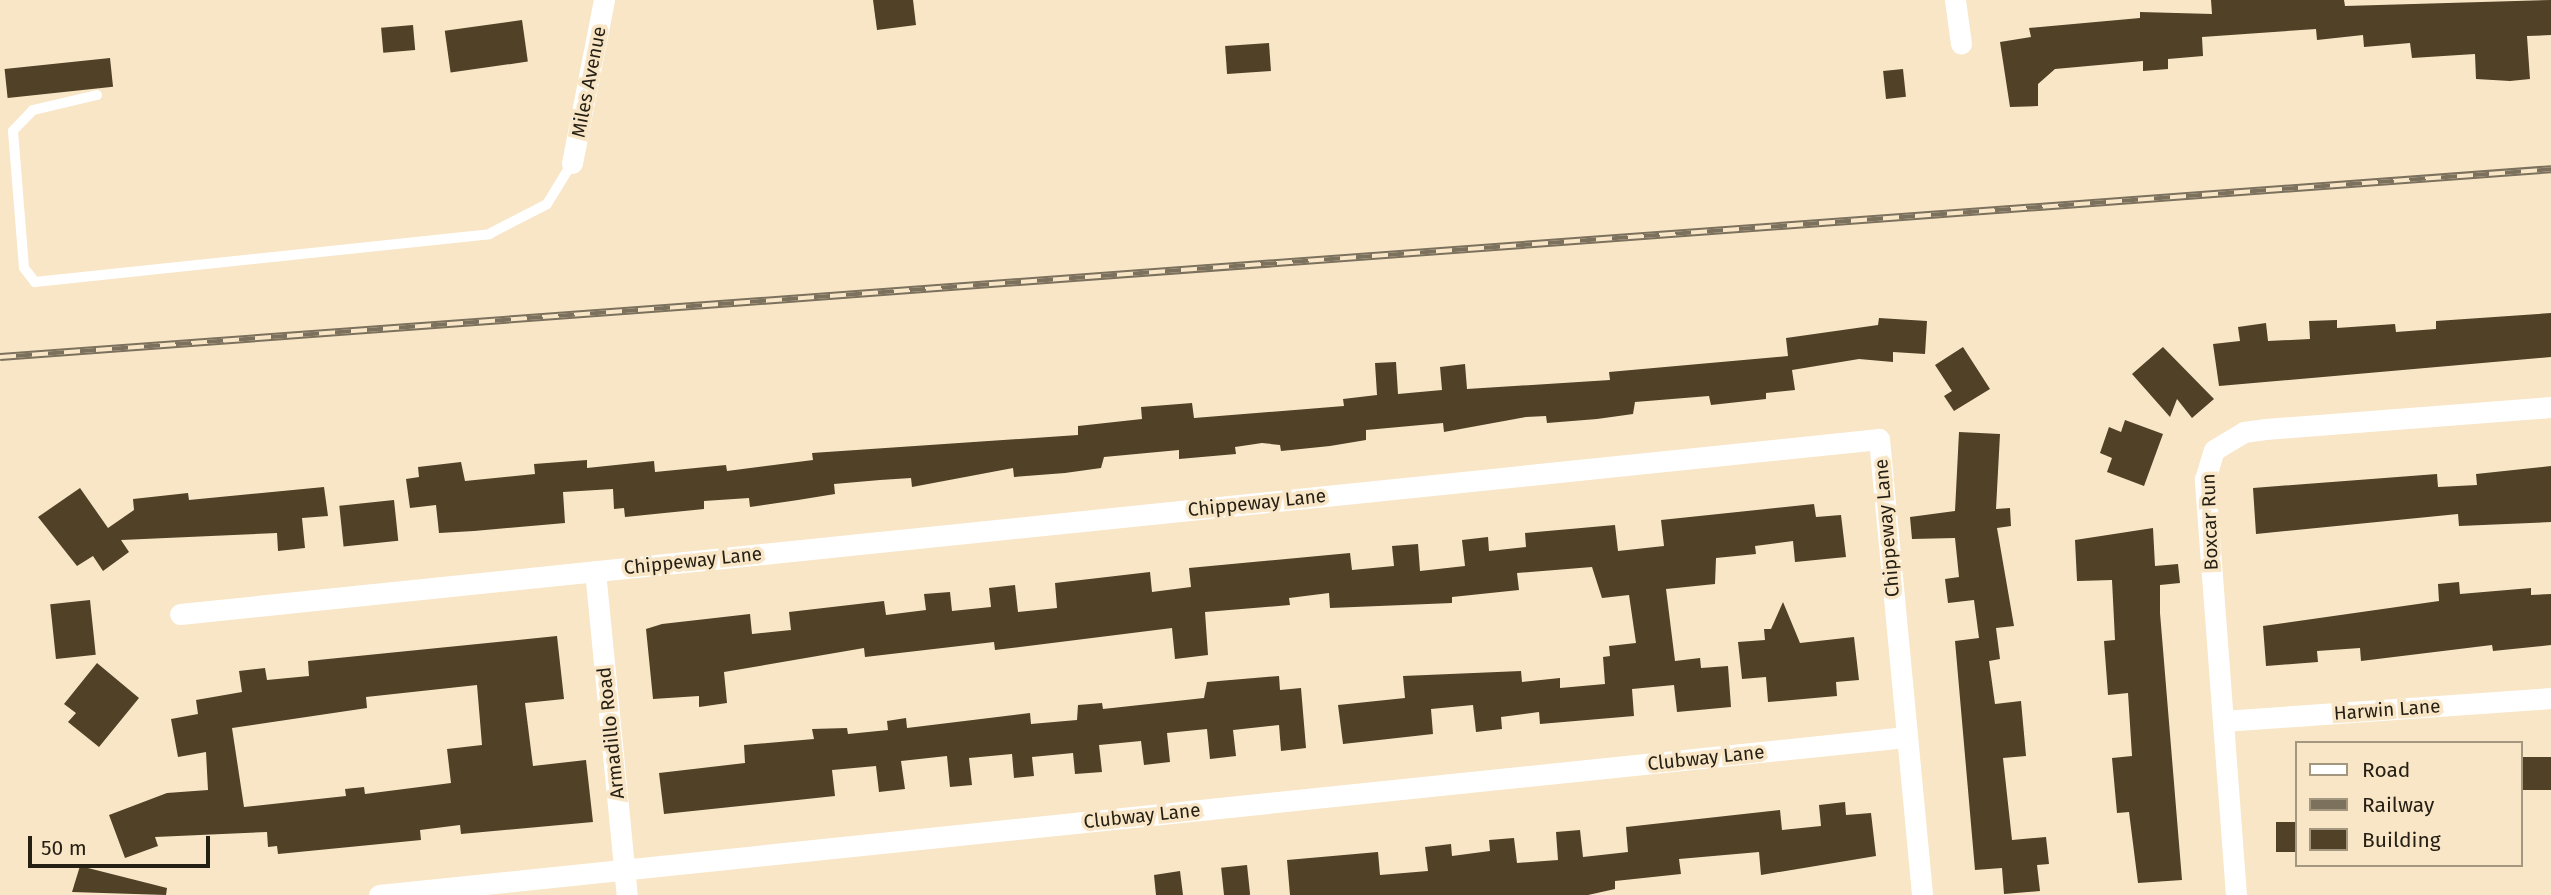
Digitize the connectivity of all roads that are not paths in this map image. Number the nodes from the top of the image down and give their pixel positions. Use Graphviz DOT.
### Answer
graph roads {
  1 [pos="604,0"];
  2 [pos="1955,0"];
  3 [pos="1961,44"];
  4 [pos="97,95"];
  5 [pos="572,163"];
  6 [pos="2551,407"];
  7 [pos="595,571"];
  8 [pos="180,614"];
  9 [pos="2551,698"];
  10 [pos="2223,721"];
  11 [pos="1906,737"];
  12 [pos="625,869"];
  13 [pos="379,895"];
  14 [pos="627,895"];
  15 [pos="1922,895"];
  16 [pos="2236,895"];
  1 -- 5 [label="street, Miles Avenue"];
  2 -- 3 [label="street"];
  4 -- 5 [label="lane"];
  6 -- 10 [label="street, Boxcar Run"];
  7 -- 8 [label="street, Chippeway Lane"];
  7 -- 11 [label="street, Chippeway Lane"];
  7 -- 12 [label="street, Armadillo Road"];
  9 -- 10 [label="street, Harwin Lane"];
  10 -- 16 [label="street, Boxcar Run"];
  11 -- 12 [label="street, Clubway Lane"];
  11 -- 15 [label="street, Chippeway Lane"];
  12 -- 13 [label="street, Clubway Lane"];
  12 -- 14 [label="street, Armadillo Road"];
}
